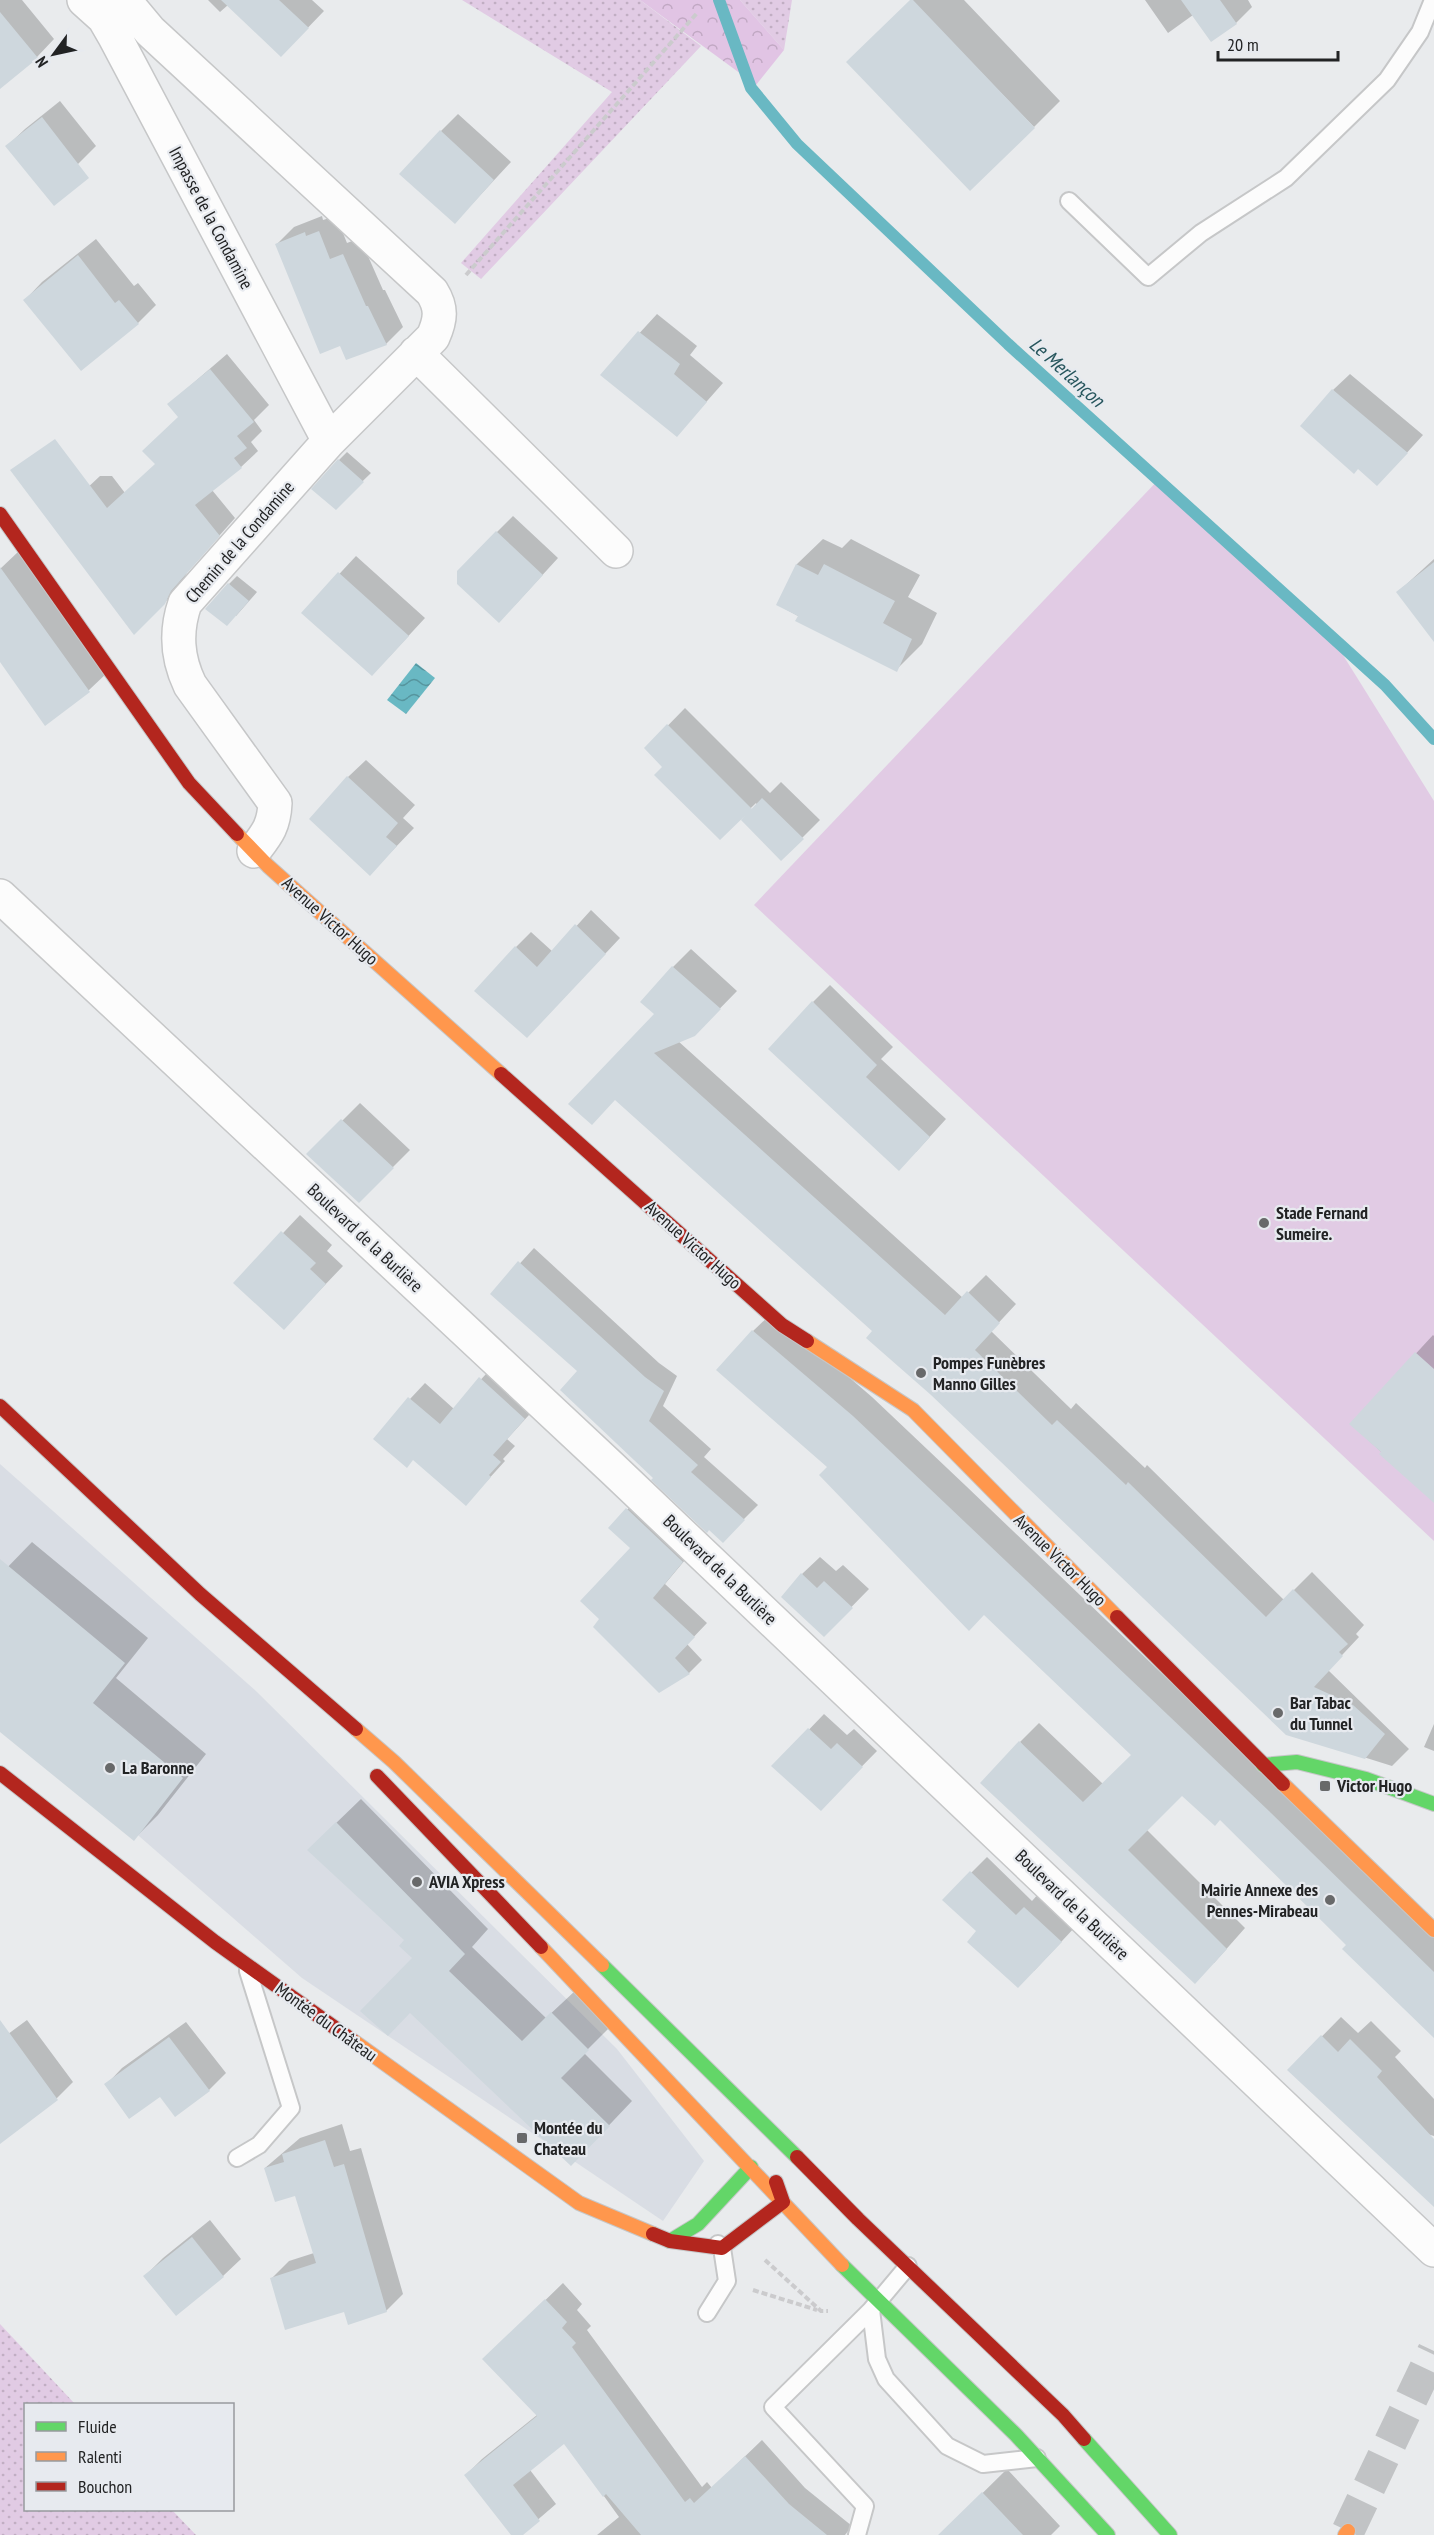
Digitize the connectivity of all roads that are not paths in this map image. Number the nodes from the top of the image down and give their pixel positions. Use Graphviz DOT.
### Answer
graph roads {
  1 [pos="84,0"];
  2 [pos="124,0"];
  3 [pos="1432,0"];
  4 [pos="1069,201"];
  5 [pos="416,353"];
  6 [pos="329,441"];
  7 [pos="0,514"];
  8 [pos="616,551"];
  9 [pos="254,851"];
  10 [pos="0,896"];
  11 [pos="0,1407"];
  12 [pos="200,1594"];
  13 [pos="317,1714"];
  14 [pos="367,1765"];
  15 [pos="1263,1765"];
  16 [pos="0,1773"];
  17 [pos="1434,1804"];
  18 [pos="1434,1930"];
  19 [pos="246,1964"];
  20 [pos="770,2129"];
  21 [pos="237,2158"];
  22 [pos="751,2167"];
  23 [pos="776,2187"];
  24 [pos="797,2195"];
  25 [pos="783,2202"];
  26 [pos="827,2207"];
  27 [pos="858,2219"];
  28 [pos="698,2224"];
  29 [pos="670,2241"];
  30 [pos="723,2248"];
  31 [pos="1434,2250"];
  32 [pos="908,2266"];
  33 [pos="875,2305"];
  34 [pos="707,2313"];
  35 [pos="1037,2458"];
  36 [pos="857,2535"];
  37 [pos="1108,2535"];
  38 [pos="1170,2535"];
  1 -- 6 [label="street, Impasse de la Condamine"];
  2 -- 5 [label="street, Chemin de la Condamine"];
  3 -- 4 [label="lane"];
  5 -- 6 [label="street, Chemin de la Condamine"];
  5 -- 8 [label="street"];
  6 -- 9 [label="street, Chemin de la Condamine"];
  7 -- 9 [label="street, Avenue Victor Hugo"];
  9 -- 15 [label="street, Avenue Victor Hugo"];
  10 -- 31 [label="street, Boulevard de la Burlière"];
  11 -- 12 [label="street"];
  12 -- 13 [label="street"];
  12 -- 20 [label="street"];
  14 -- 22 [label="street"];
  15 -- 17 [label="street"];
  15 -- 18 [label="street, Avenue Victor Hugo"];
  16 -- 19 [label="street, Montée du Château"];
  19 -- 21 [label="lane"];
  19 -- 29 [label="street, Montée du Château"];
  20 -- 23 [label="street"];
  20 -- 27 [label="street"];
  22 -- 23 [label="street"];
  22 -- 25 [label="street"];
  22 -- 28 [label="street"];
  23 -- 24 [label="street"];
  23 -- 25 [label="street"];
  25 -- 30 [label="street"];
  25 -- 33 [label="street"];
  26 -- 27 [label="street"];
  27 -- 32 [label="street"];
  28 -- 29 [label="street"];
  28 -- 30 [label="lane"];
  29 -- 30 [label="street, Montée du Château"];
  30 -- 34 [label="lane"];
  32 -- 33 [label="lane"];
  32 -- 38 [label="street"];
  33 -- 35 [label="street"];
  33 -- 35 [label="lane"];
  33 -- 36 [label="lane"];
  35 -- 37 [label="street"];
}
